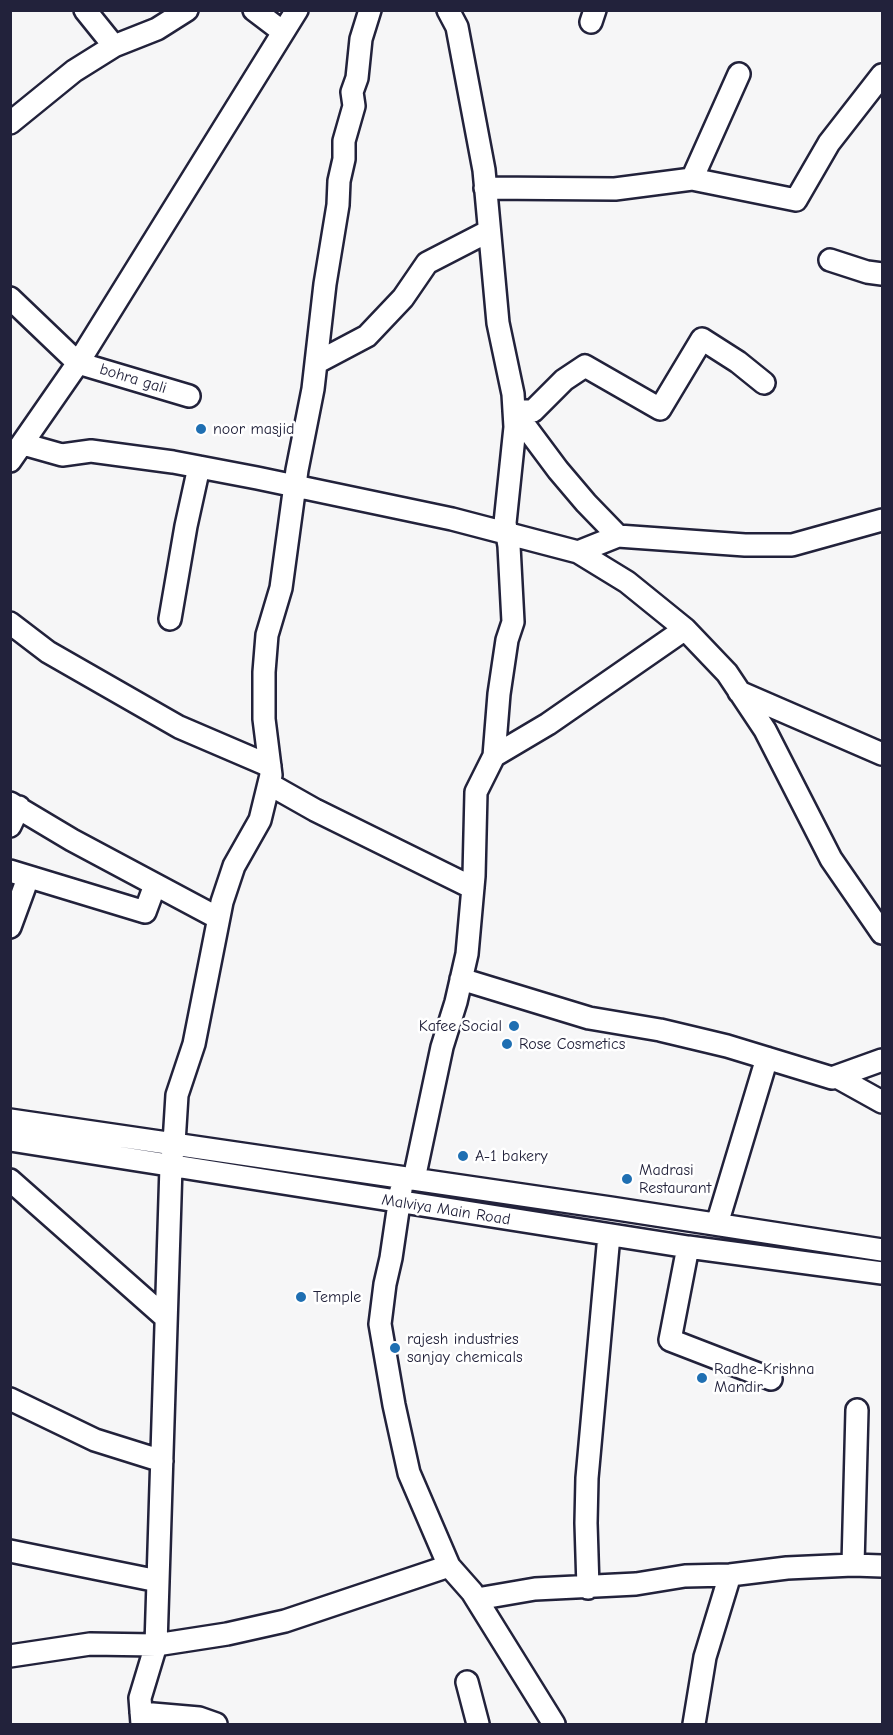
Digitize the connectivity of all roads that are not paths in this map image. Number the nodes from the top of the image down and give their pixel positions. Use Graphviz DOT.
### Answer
graph roads {
  1 [pos="85,10"];
  2 [pos="187,10"];
  3 [pos="254,10"];
  4 [pos="297,10"];
  5 [pos="369,10"];
  6 [pos="447,10"];
  7 [pos="284,32"];
  8 [pos="114,46"];
  9 [pos="739,74"];
  10 [pos="882,75"];
  11 [pos="10,123"];
  12 [pos="693,179"];
  13 [pos="485,188"];
  14 [pos="489,231"];
  15 [pos="830,260"];
  16 [pos="882,274"];
  17 [pos="10,298"];
  18 [pos="78,363"];
  19 [pos="316,363"];
  20 [pos="764,383"];
  21 [pos="189,396"];
  22 [pos="514,411"];
  23 [pos="23,444"];
  24 [pos="10,461"];
  25 [pos="199,467"];
  26 [pos="295,486"];
  27 [pos="882,520"];
  28 [pos="507,534"];
  29 [pos="618,536"];
  30 [pos="578,552"];
  31 [pos="170,619"];
  32 [pos="10,623"];
  33 [pos="685,629"];
  34 [pos="739,692"];
  35 [pos="882,754"];
  36 [pos="494,756"];
  37 [pos="269,775"];
  38 [pos="13,812"];
  39 [pos="20,875"];
  40 [pos="155,885"];
  41 [pos="473,888"];
  42 [pos="219,918"];
  43 [pos="10,927"];
  44 [pos="882,933"];
  45 [pos="461,979"];
  46 [pos="767,1058"];
  47 [pos="882,1060"];
  48 [pos="837,1077"];
  49 [pos="882,1102"];
  50 [pos="10,1120"];
  51 [pos="10,1140"];
  52 [pos="174,1143"];
  53 [pos="171,1166"];
  54 [pos="408,1178"];
  55 [pos="10,1180"];
  56 [pos="400,1203"];
  57 [pos="717,1224"];
  58 [pos="609,1235"];
  59 [pos="688,1248"];
  60 [pos="882,1250"];
  61 [pos="882,1273"];
  62 [pos="166,1318"];
  63 [pos="771,1378"];
  64 [pos="10,1400"];
  65 [pos="856,1410"];
  66 [pos="162,1461"];
  67 [pos="10,1551"];
  68 [pos="853,1565"];
  69 [pos="448,1566"];
  70 [pos="882,1566"];
  71 [pos="730,1575"];
  72 [pos="158,1581"];
  73 [pos="588,1588"];
  74 [pos="477,1599"];
  75 [pos="156,1645"];
  76 [pos="10,1656"];
  77 [pos="467,1682"];
  78 [pos="142,1719"];
  79 [pos="216,1725"];
  80 [pos="478,1725"];
  81 [pos="554,1725"];
  82 [pos="694,1725"];
  1 -- 8 [label="street"];
  2 -- 8 [label="street"];
  3 -- 7 [label="street"];
  4 -- 7 [label="street"];
  5 -- 19 [label="street"];
  6 -- 13 [label="street"];
  7 -- 18 [label="street"];
  8 -- 11 [label="street"];
  9 -- 12 [label="street"];
  10 -- 12 [label="street"];
  12 -- 13 [label="street"];
  13 -- 14 [label="street"];
  14 -- 19 [label="street"];
  14 -- 22 [label="street"];
  15 -- 16 [label="street"];
  17 -- 18 [label="street"];
  18 -- 21 [label="street, bohra gali"];
  18 -- 23 [label="street"];
  19 -- 26 [label="street"];
  20 -- 22 [label="street"];
  22 -- 28 [label="street"];
  22 -- 29 [label="street"];
  23 -- 24 [label="street"];
  23 -- 25 [label="street"];
  25 -- 26 [label="street"];
  25 -- 31 [label="street"];
  26 -- 28 [label="street"];
  26 -- 37 [label="street"];
  27 -- 29 [label="street"];
  28 -- 30 [label="street"];
  28 -- 36 [label="street"];
  29 -- 30 [label="street"];
  30 -- 33 [label="street"];
  32 -- 37 [label="street"];
  33 -- 34 [label="street"];
  33 -- 36 [label="street"];
  34 -- 35 [label="street"];
  34 -- 44 [label="street"];
  36 -- 41 [label="street"];
  37 -- 41 [label="street"];
  37 -- 42 [label="street"];
  38 -- 40 [label="street"];
  39 -- 40 [label="street"];
  39 -- 43 [label="street"];
  40 -- 42 [label="street"];
  41 -- 45 [label="street"];
  42 -- 52 [label="street"];
  45 -- 46 [label="street"];
  45 -- 54 [label="street"];
  46 -- 48 [label="street"];
  46 -- 57 [label="street"];
  47 -- 48 [label="street"];
  48 -- 49 [label="street"];
  50 -- 52 [label="street, Malviya Main Road"];
  51 -- 53 [label="street, Malviya Main Road"];
  52 -- 53 [label="street"];
  52 -- 54 [label="street, Malviya Main Road"];
  53 -- 56 [label="street, Malviya Main Road"];
  53 -- 62 [label="street"];
  54 -- 56 [label="street"];
  54 -- 57 [label="street, Malviya Main Road"];
  55 -- 62 [label="street"];
  56 -- 58 [label="street, Malviya Main Road"];
  56 -- 69 [label="street"];
  57 -- 60 [label="street, Malviya Main Road"];
  58 -- 59 [label="street, Malviya Main Road"];
  58 -- 73 [label="street"];
  59 -- 61 [label="street, Malviya Main Road"];
  59 -- 63 [label="street"];
  62 -- 66 [label="street"];
  64 -- 66 [label="street"];
  65 -- 68 [label="street"];
  66 -- 72 [label="street"];
  67 -- 72 [label="street"];
  68 -- 70 [label="street"];
  68 -- 71 [label="street"];
  69 -- 74 [label="street"];
  69 -- 75 [label="street"];
  71 -- 73 [label="street"];
  71 -- 82 [label="street"];
  72 -- 75 [label="street"];
  73 -- 74 [label="street"];
  74 -- 81 [label="street"];
  75 -- 76 [label="street"];
  75 -- 78 [label="street"];
  77 -- 80 [label="street"];
  78 -- 79 [label="street"];
}
